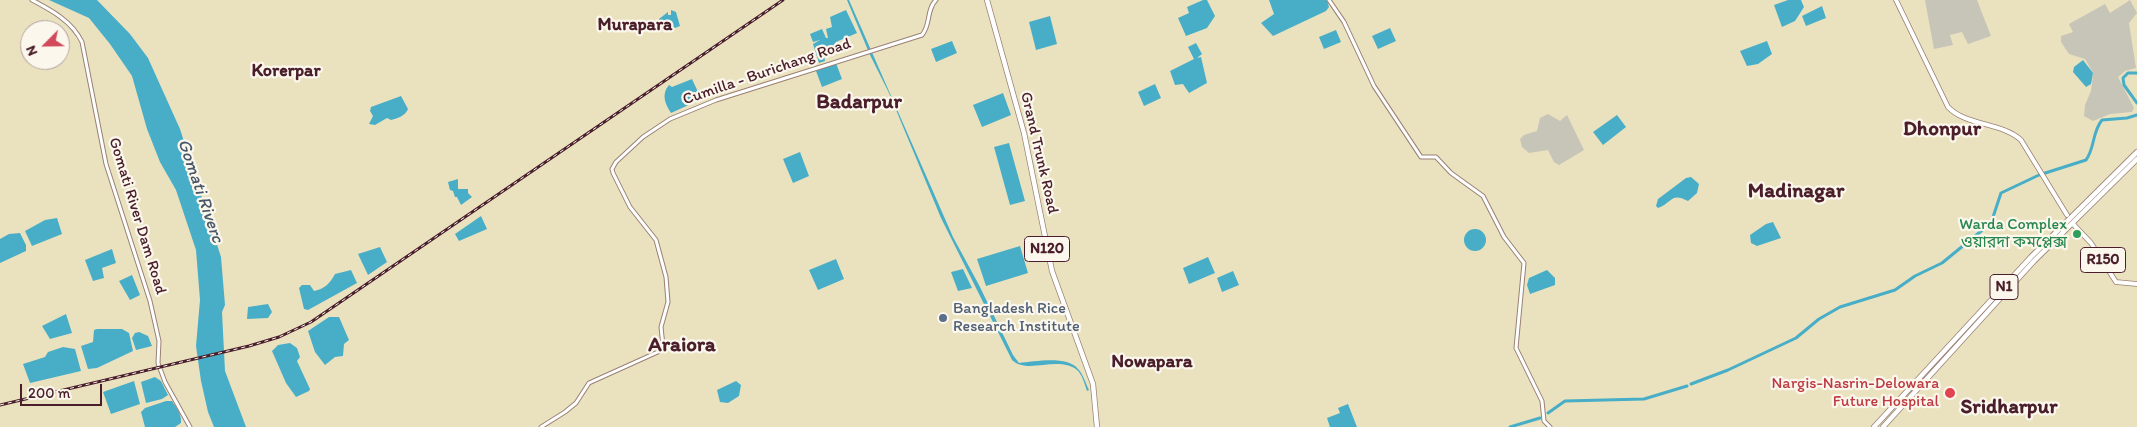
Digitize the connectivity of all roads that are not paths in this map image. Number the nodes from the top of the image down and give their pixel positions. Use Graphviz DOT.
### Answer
graph roads {
  1 [pos="32,0"];
  2 [pos="936,0"];
  3 [pos="987,0"];
  4 [pos="1329,0"];
  5 [pos="1896,0"];
  6 [pos="2137,152"];
  7 [pos="2137,159"];
  8 [pos="2108,183"];
  9 [pos="2068,215"];
  10 [pos="2073,224"];
  11 [pos="2028,264"];
  12 [pos="2137,284"];
  13 [pos="190,427"];
  14 [pos="541,427"];
  15 [pos="1097,427"];
  16 [pos="1550,427"];
  17 [pos="1874,427"];
  18 [pos="1883,427"];
  1 -- 13 [label="main road, Gomati River Dam Road"];
  2 -- 14 [label="main road, Cumilla - Burichang Road"];
  3 -- 15 [label="highway, Grand Trunk Road / N120"];
  4 -- 16 [label="main road"];
  5 -- 9 [label="main road"];
  6 -- 8 [label="highway, N1"];
  7 -- 8 [label="highway, N1"];
  8 -- 9 [label="highway"];
  8 -- 10 [label="highway"];
  8 -- 11 [label="highway, N1"];
  9 -- 11 [label="highway"];
  10 -- 11 [label="highway"];
  10 -- 12 [label="main road, R150"];
  11 -- 17 [label="highway, N1"];
  11 -- 18 [label="highway, N1"];
}
